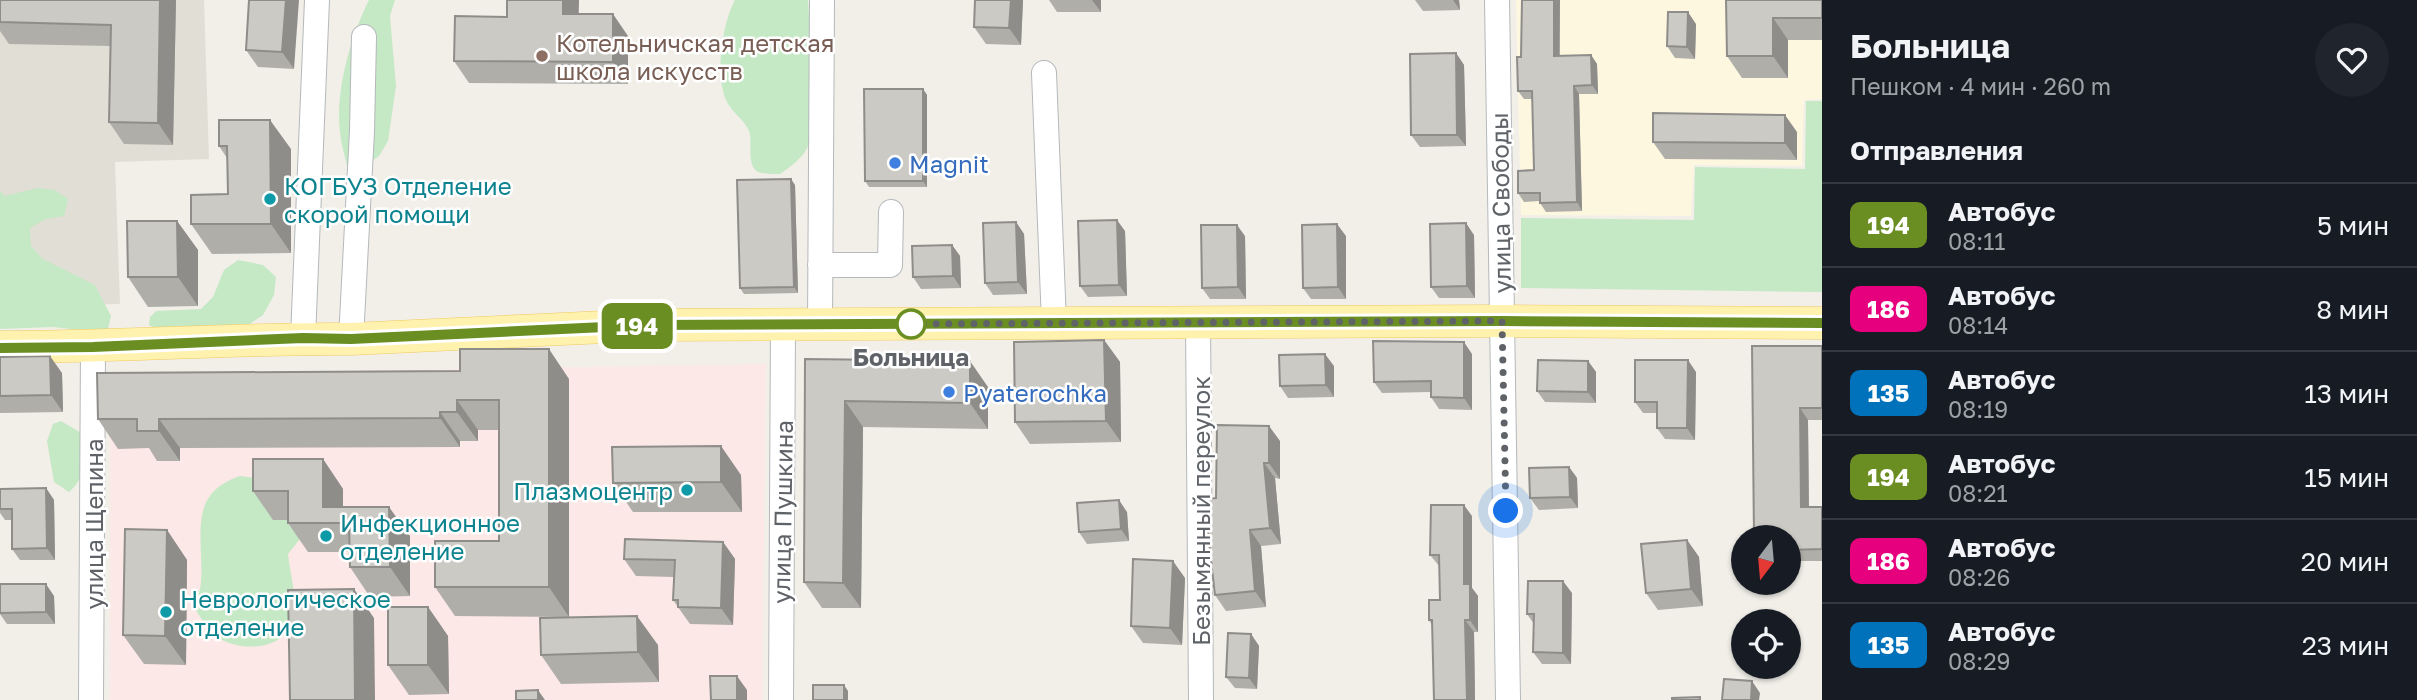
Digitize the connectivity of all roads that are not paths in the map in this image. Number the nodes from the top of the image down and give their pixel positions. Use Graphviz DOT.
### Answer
graph roads {
  1 [pos="317,0"];
  2 [pos="822,0"];
  3 [pos="1497,0"];
  4 [pos="364,37"];
  5 [pos="1044,73"];
  6 [pos="891,212"];
  7 [pos="820,265"];
  8 [pos="1502,321"];
  9 [pos="1198,322"];
  10 [pos="1054,323"];
  11 [pos="1822,323"];
  12 [pos="783,325"];
  13 [pos="820,325"];
  14 [pos="303,338"];
  15 [pos="351,339"];
  16 [pos="93,347"];
  17 [pos="0,348"];
  18 [pos="92,700"];
  19 [pos="780,700"];
  20 [pos="1200,700"];
  21 [pos="1508,700"];
  1 -- 14 [label="street"];
  2 -- 7 [label="street"];
  3 -- 8 [label="street, улица Свободы"];
  4 -- 15 [label="street"];
  5 -- 10 [label="street"];
  6 -- 7 [label="street"];
  7 -- 13 [label="street"];
  8 -- 9 [label="main road"];
  8 -- 11 [label="main road"];
  8 -- 21 [label="street, улица Свободы"];
  9 -- 10 [label="main road"];
  9 -- 20 [label="street, Безымянный переулок"];
  10 -- 13 [label="main road"];
  12 -- 13 [label="main road"];
  12 -- 15 [label="main road"];
  12 -- 19 [label="street, улица Пушкина"];
  14 -- 15 [label="main road"];
  14 -- 16 [label="main road"];
  16 -- 17 [label="main road"];
  16 -- 18 [label="street, улица Щепина"];
}
